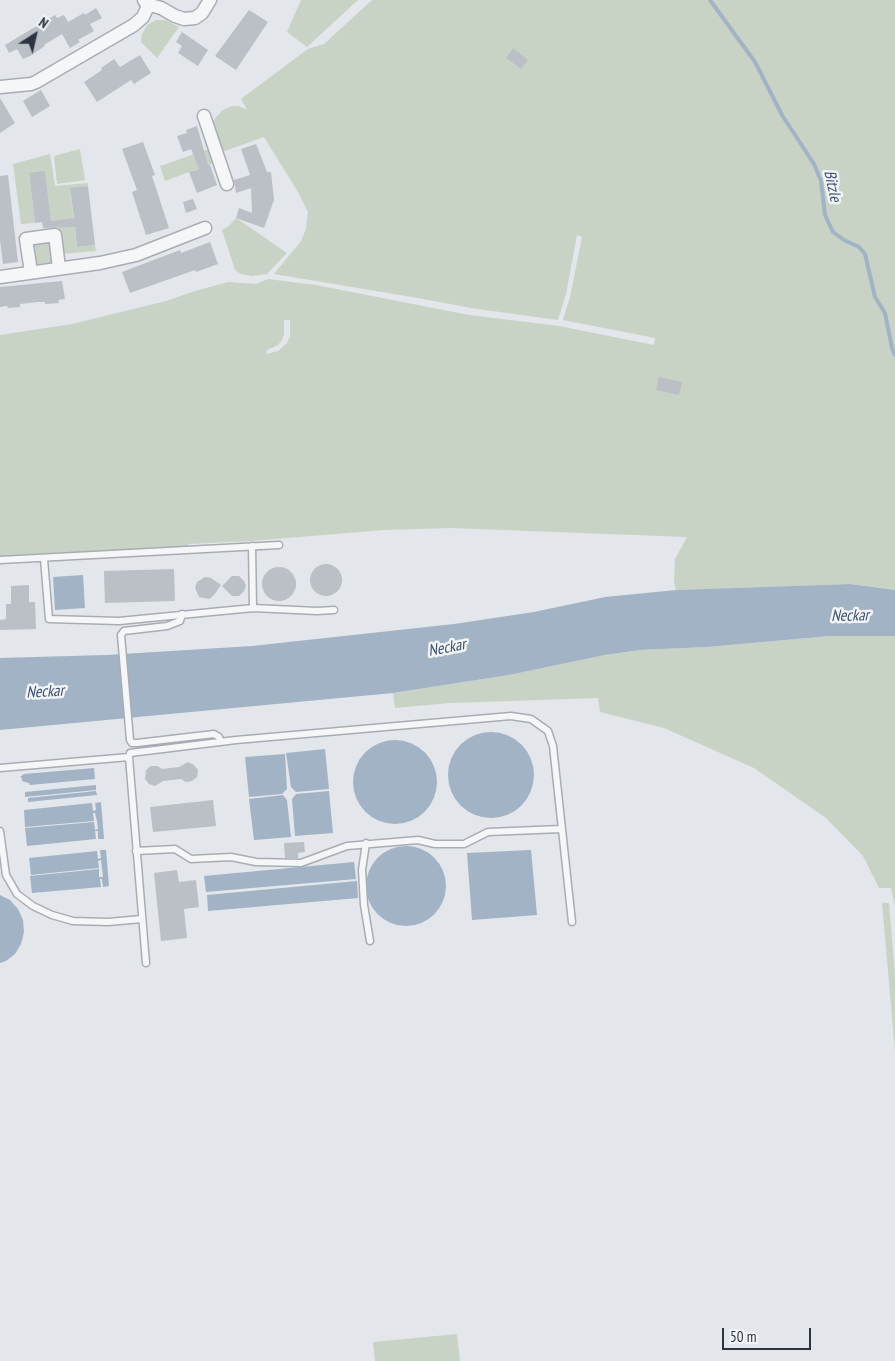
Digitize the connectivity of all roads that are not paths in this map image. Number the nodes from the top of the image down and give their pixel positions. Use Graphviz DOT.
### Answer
graph roads {
  1 [pos="210,0"];
  2 [pos="146,3"];
  3 [pos="0,87"];
  4 [pos="204,116"];
  5 [pos="228,184"];
  6 [pos="205,228"];
  7 [pos="59,268"];
  8 [pos="30,272"];
  9 [pos="0,277"];
  10 [pos="279,545"];
  11 [pos="252,546"];
  12 [pos="44,559"];
  13 [pos="0,560"];
  14 [pos="253,608"];
  15 [pos="334,610"];
  16 [pos="182,614"];
  17 [pos="221,742"];
  18 [pos="129,757"];
  19 [pos="0,768"];
  20 [pos="561,829"];
  21 [pos="0,831"];
  22 [pos="366,843"];
  23 [pos="136,850"];
  24 [pos="142,919"];
  25 [pos="572,922"];
  26 [pos="370,942"];
  27 [pos="146,962"];
  1 -- 2 [label="street"];
  2 -- 3 [label="street"];
  4 -- 5 [label="street"];
  6 -- 7 [label="street"];
  7 -- 8 [label="street"];
  7 -- 8 [label="street"];
  8 -- 9 [label="street"];
  10 -- 11 [label="lane"];
  11 -- 12 [label="lane"];
  11 -- 14 [label="lane"];
  12 -- 13 [label="lane"];
  12 -- 16 [label="lane"];
  14 -- 15 [label="lane"];
  14 -- 16 [label="lane"];
  16 -- 17 [label="lane"];
  17 -- 18 [label="lane"];
  17 -- 20 [label="lane"];
  18 -- 19 [label="lane"];
  18 -- 23 [label="lane"];
  20 -- 22 [label="lane"];
  20 -- 25 [label="lane"];
  21 -- 24 [label="lane"];
  22 -- 23 [label="lane"];
  22 -- 26 [label="lane"];
  23 -- 24 [label="lane"];
  24 -- 27 [label="lane"];
}
